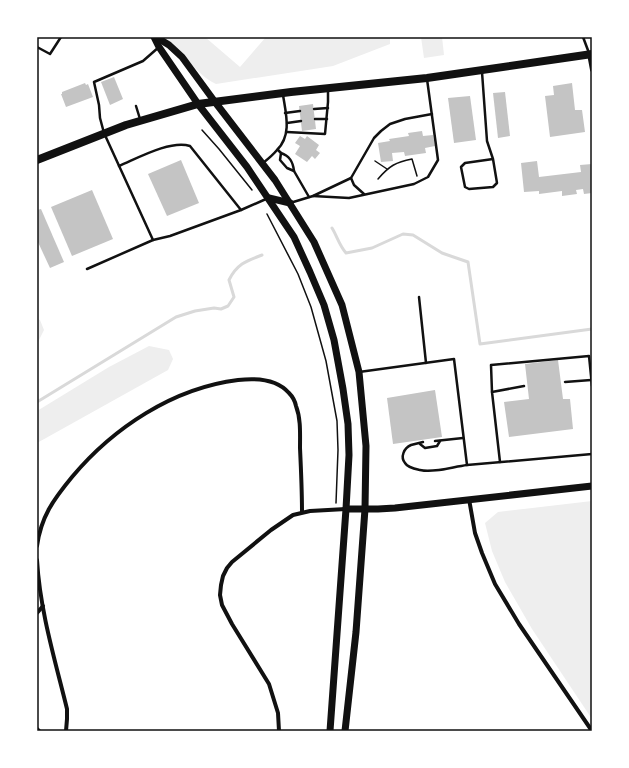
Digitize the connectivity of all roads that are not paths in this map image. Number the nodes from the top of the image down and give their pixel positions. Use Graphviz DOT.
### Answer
graph roads {
  1 [pos="61,37"];
  2 [pos="155,37"];
  3 [pos="583,37"];
  4 [pos="37,47"];
  5 [pos="159,47"];
  6 [pos="591,54"];
  7 [pos="482,70"];
  8 [pos="592,70"];
  9 [pos="426,78"];
  10 [pos="328,88"];
  11 [pos="283,93"];
  12 [pos="215,102"];
  13 [pos="198,104"];
  14 [pos="136,106"];
  15 [pos="328,108"];
  16 [pos="314,109"];
  17 [pos="300,111"];
  18 [pos="286,114"];
  19 [pos="432,114"];
  20 [pos="327,118"];
  21 [pos="315,119"];
  22 [pos="141,120"];
  23 [pos="301,121"];
  24 [pos="287,123"];
  25 [pos="104,132"];
  26 [pos="287,132"];
  27 [pos="278,150"];
  28 [pos="282,153"];
  29 [pos="493,158"];
  30 [pos="37,160"];
  31 [pos="262,163"];
  32 [pos="119,166"];
  33 [pos="294,171"];
  34 [pos="351,178"];
  35 [pos="365,195"];
  36 [pos="313,196"];
  37 [pos="309,197"];
  38 [pos="268,198"];
  39 [pos="290,203"];
  40 [pos="241,210"];
  41 [pos="153,240"];
  42 [pos="86,269"];
  43 [pos="419,297"];
  44 [pos="426,362"];
  45 [pos="359,372"];
  46 [pos="591,380"];
  47 [pos="565,382"];
  48 [pos="524,386"];
  49 [pos="592,386"];
  50 [pos="492,392"];
  51 [pos="463,438"];
  52 [pos="435,441"];
  53 [pos="440,441"];
  54 [pos="424,442"];
  55 [pos="419,443"];
  56 [pos="592,454"];
  57 [pos="500,462"];
  58 [pos="467,465"];
  59 [pos="592,486"];
  60 [pos="469,499"];
  61 [pos="346,510"];
  62 [pos="365,510"];
  63 [pos="302,512"];
  64 [pos="37,546"];
  65 [pos="37,560"];
  66 [pos="43,606"];
  67 [pos="37,613"];
  68 [pos="66,731"];
  69 [pos="278,731"];
  70 [pos="330,731"];
  71 [pos="346,731"];
  72 [pos="592,731"];
  1 -- 4 [label="lane"];
  2 -- 5 [label="main road"];
  2 -- 12 [label="main road"];
  3 -- 6 [label="lane"];
  5 -- 13 [label="main road"];
  5 -- 25 [label="lane"];
  6 -- 7 [label="main road"];
  6 -- 8 [label="street"];
  7 -- 9 [label="main road"];
  7 -- 29 [label="lane"];
  9 -- 10 [label="main road"];
  9 -- 19 [label="lane"];
  10 -- 11 [label="main road"];
  10 -- 15 [label="lane"];
  11 -- 12 [label="main road"];
  11 -- 18 [label="lane"];
  12 -- 13 [label="main road"];
  12 -- 31 [label="main road"];
  13 -- 22 [label="main road"];
  13 -- 38 [label="main road"];
  14 -- 22 [label="lane"];
  15 -- 16 [label="lane"];
  15 -- 20 [label="lane"];
  17 -- 18 [label="lane"];
  18 -- 24 [label="lane"];
  19 -- 34 [label="lane"];
  19 -- 35 [label="lane"];
  20 -- 21 [label="lane"];
  20 -- 26 [label="lane"];
  22 -- 25 [label="main road"];
  23 -- 24 [label="lane"];
  24 -- 26 [label="lane"];
  25 -- 30 [label="main road"];
  25 -- 32 [label="lane"];
  26 -- 27 [label="lane"];
  27 -- 28 [label="lane"];
  27 -- 31 [label="lane"];
  28 -- 33 [label="lane"];
  28 -- 33 [label="lane"];
  29 -- 29 [label="lane"];
  31 -- 39 [label="main road"];
  32 -- 40 [label="lane"];
  32 -- 41 [label="lane"];
  33 -- 37 [label="lane"];
  34 -- 35 [label="lane"];
  34 -- 36 [label="lane"];
  35 -- 36 [label="lane"];
  36 -- 37 [label="lane"];
  37 -- 39 [label="lane"];
  38 -- 39 [label="main road"];
  38 -- 40 [label="lane"];
  38 -- 61 [label="main road"];
  39 -- 45 [label="main road"];
  40 -- 41 [label="lane"];
  41 -- 42 [label="lane"];
  43 -- 44 [label="lane"];
  44 -- 45 [label="lane"];
  44 -- 51 [label="lane"];
  45 -- 62 [label="main road"];
  46 -- 47 [label="lane"];
  46 -- 49 [label="lane"];
  46 -- 50 [label="lane"];
  48 -- 50 [label="lane"];
  50 -- 57 [label="lane"];
  51 -- 53 [label="lane"];
  51 -- 58 [label="lane"];
  52 -- 53 [label="lane"];
  53 -- 55 [label="lane"];
  54 -- 55 [label="lane"];
  55 -- 58 [label="lane"];
  56 -- 57 [label="lane"];
  57 -- 58 [label="lane"];
  59 -- 60 [label="main road"];
  60 -- 62 [label="main road"];
  60 -- 72 [label="street"];
  61 -- 62 [label="main road"];
  61 -- 63 [label="street"];
  61 -- 70 [label="main road"];
  62 -- 71 [label="main road"];
  63 -- 64 [label="street"];
  63 -- 69 [label="street"];
  65 -- 66 [label="street"];
  66 -- 67 [label="street"];
  66 -- 68 [label="street"];
}
